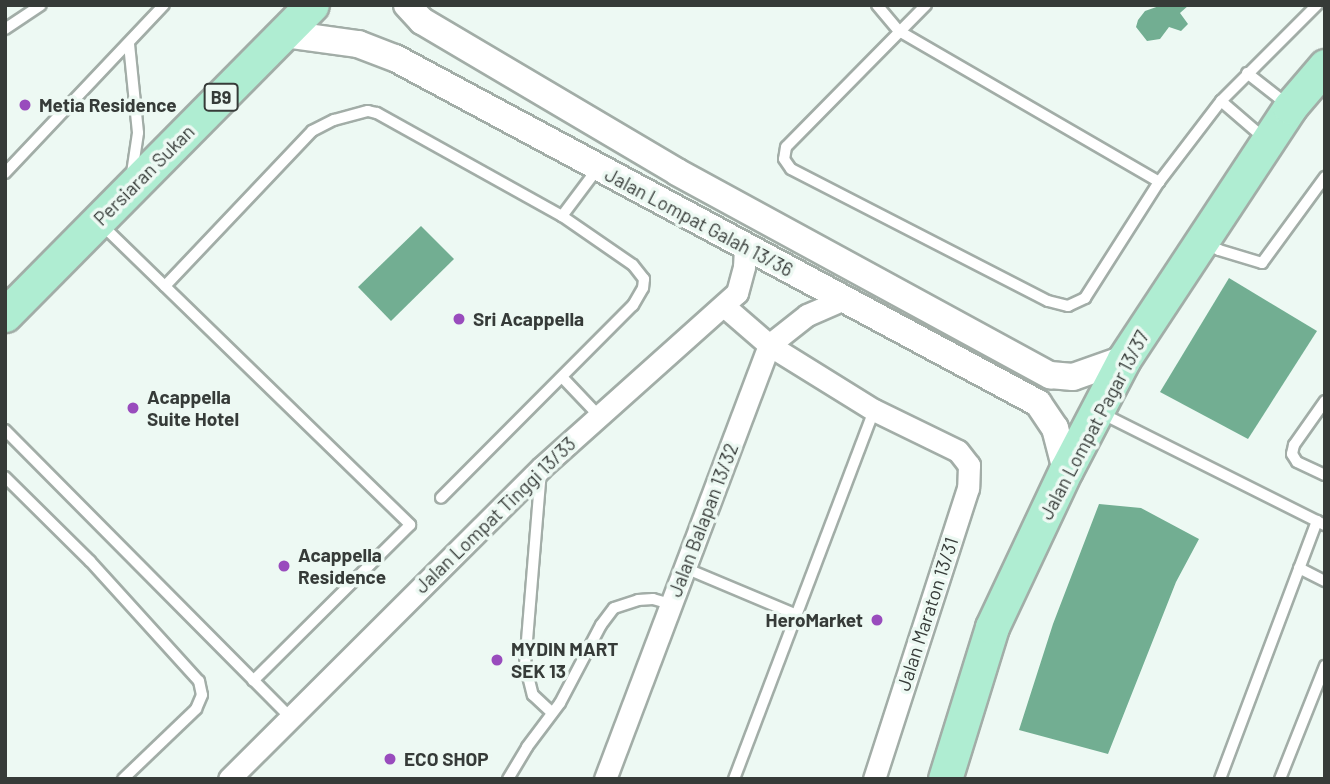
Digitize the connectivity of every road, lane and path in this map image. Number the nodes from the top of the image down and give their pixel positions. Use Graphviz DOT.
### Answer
graph roads {
  1 [pos="41,5"];
  2 [pos="164,5"];
  3 [pos="312,5"];
  4 [pos="407,5"];
  5 [pos="877,5"];
  6 [pos="926,5"];
  7 [pos="1317,5"];
  8 [pos="5,29"];
  9 [pos="899,31"];
  10 [pos="285,34"];
  11 [pos="129,44"];
  12 [pos="1325,67"];
  13 [pos="1247,73"];
  14 [pos="1221,101"];
  15 [pos="1290,107"];
  16 [pos="1267,141"];
  17 [pos="598,168"];
  18 [pos="677,172"];
  19 [pos="5,173"];
  20 [pos="1325,177"];
  21 [pos="1159,182"];
  22 [pos="130,189"];
  23 [pos="562,216"];
  24 [pos="99,222"];
  25 [pos="1202,241"];
  26 [pos="745,248"];
  27 [pos="165,286"];
  28 [pos="844,299"];
  29 [pos="724,306"];
  30 [pos="5,315"];
  31 [pos="769,345"];
  32 [pos="1124,359"];
  33 [pos="562,377"];
  34 [pos="1325,401"];
  35 [pos="874,410"];
  36 [pos="1098,412"];
  37 [pos="599,416"];
  38 [pos="5,430"];
  39 [pos="541,468"];
  40 [pos="1066,471"];
  41 [pos="1325,475"];
  42 [pos="5,477"];
  43 [pos="441,499"];
  44 [pos="1321,523"];
  45 [pos="685,568"];
  46 [pos="1300,568"];
  47 [pos="1325,581"];
  48 [pos="671,604"];
  49 [pos="797,615"];
  50 [pos="1325,666"];
  51 [pos="253,681"];
  52 [pos="552,713"];
  53 [pos="289,717"];
  54 [pos="124,779"];
  55 [pos="229,779"];
  56 [pos="508,779"];
  57 [pos="605,779"];
  58 [pos="734,779"];
  59 [pos="874,779"];
  60 [pos="946,779"];
  61 [pos="1220,779"];
  62 [pos="1280,779"];
  1 -- 8 [label="lane"];
  2 -- 11 [label="lane"];
  3 -- 10 [label="main road, Persiaran Sukan / B9"];
  4 -- 18 [label="street, Jalan Lompat Galah 13/36"];
  5 -- 9 [label="lane"];
  6 -- 9 [label="lane"];
  7 -- 13 [label="lane"];
  9 -- 21 [label="lane"];
  9 -- 21 [label="lane"];
  10 -- 17 [label="street, Jalan Lompat Galah 13/36"];
  10 -- 22 [label="main road, Persiaran Sukan / B9"];
  11 -- 19 [label="lane"];
  11 -- 22 [label="lane"];
  12 -- 15 [label="main road, Jalan Lompat Pagar 13/37"];
  13 -- 14 [label="lane"];
  13 -- 15 [label="lane"];
  14 -- 16 [label="lane"];
  14 -- 21 [label="lane"];
  15 -- 16 [label="main road, Jalan Lompat Pagar 13/37"];
  16 -- 25 [label="main road, Jalan Lompat Pagar 13/37"];
  17 -- 18 [label="street"];
  17 -- 23 [label="lane"];
  17 -- 26 [label="street, Jalan Lompat Galah 13/36"];
  18 -- 32 [label="street, Jalan Lompat Galah 13/36"];
  20 -- 25 [label="lane"];
  22 -- 24 [label="main road, Persiaran Sukan / B9"];
  23 -- 27 [label="lane"];
  23 -- 33 [label="lane"];
  24 -- 27 [label="lane"];
  24 -- 30 [label="main road, Persiaran Sukan / B9"];
  25 -- 32 [label="main road, Jalan Lompat Pagar 13/37"];
  26 -- 28 [label="street, Jalan Lompat Galah 13/36"];
  26 -- 29 [label="street, Jalan Lompat Tinggi 13/33"];
  27 -- 51 [label="lane"];
  28 -- 31 [label="street"];
  28 -- 40 [label="street, Jalan Lompat Galah 13/36"];
  29 -- 31 [label="street"];
  29 -- 37 [label="street, Jalan Lompat Tinggi 13/33"];
  31 -- 35 [label="street"];
  31 -- 45 [label="street, Jalan Balapan 13/32"];
  32 -- 36 [label="main road, Jalan Lompat Pagar 13/37"];
  33 -- 37 [label="lane"];
  33 -- 43 [label="lane"];
  34 -- 41 [label="lane"];
  35 -- 49 [label="lane"];
  35 -- 59 [label="street, Jalan Maraton 13/31"];
  36 -- 40 [label="main road, Jalan Lompat Pagar 13/37"];
  36 -- 44 [label="lane"];
  37 -- 39 [label="street, Jalan Lompat Tinggi 13/33"];
  38 -- 51 [label="lane"];
  39 -- 52 [label="lane"];
  39 -- 53 [label="street, Jalan Lompat Tinggi 13/33"];
  40 -- 60 [label="main road, Jalan Lompat Pagar 13/37"];
  42 -- 54 [label="lane"];
  44 -- 46 [label="lane"];
  45 -- 48 [label="street, Jalan Balapan 13/32"];
  45 -- 49 [label="lane"];
  46 -- 47 [label="lane"];
  46 -- 61 [label="lane"];
  48 -- 52 [label="lane"];
  48 -- 57 [label="street, Jalan Balapan 13/32"];
  49 -- 58 [label="lane"];
  50 -- 62 [label="lane"];
  51 -- 53 [label="lane"];
  52 -- 56 [label="lane"];
  53 -- 55 [label="street, Jalan Lompat Tinggi 13/33"];
}
